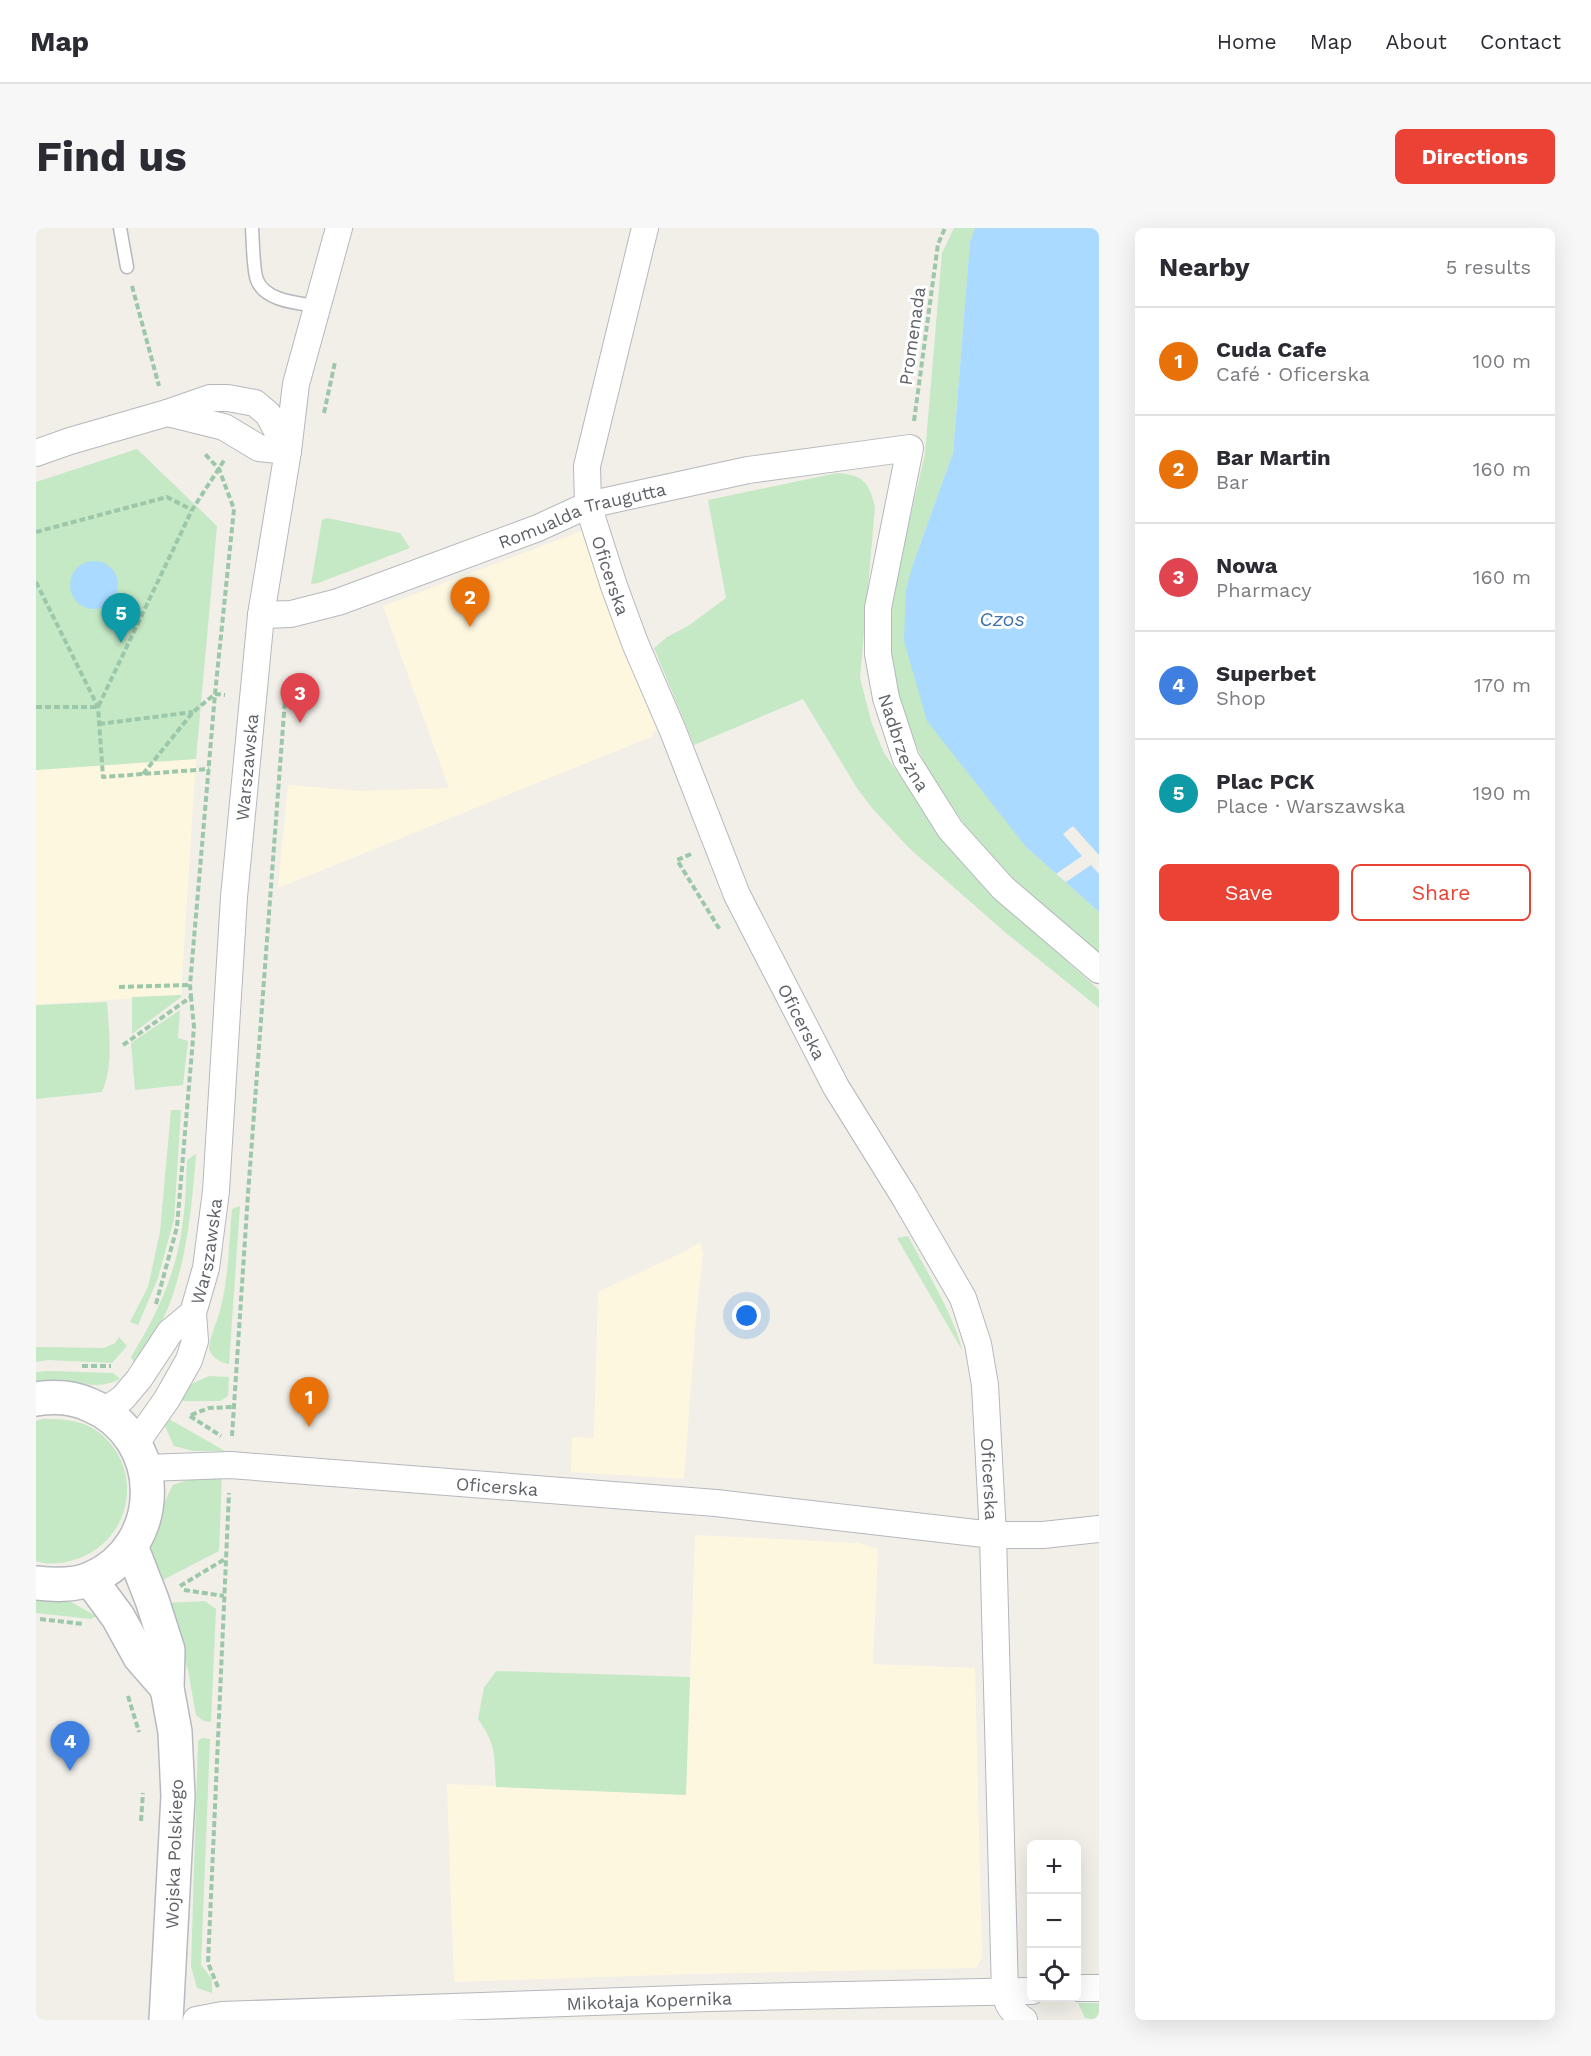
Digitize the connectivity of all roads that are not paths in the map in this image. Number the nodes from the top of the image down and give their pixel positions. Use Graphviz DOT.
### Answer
graph roads {
  1 [pos="120,228"];
  2 [pos="252,228"];
  3 [pos="339,228"];
  4 [pos="645,228"];
  5 [pos="127,267"];
  6 [pos="316,306"];
  7 [pos="164,401"];
  8 [pos="910,448"];
  9 [pos="288,451"];
  10 [pos="36,453"];
  11 [pos="588,505"];
  12 [pos="261,615"];
  13 [pos="1099,970"];
  14 [pos="193,1313"];
  15 [pos="36,1399"];
  16 [pos="104,1411"];
  17 [pos="141,1456"];
  18 [pos="1099,1529"];
  19 [pos="993,1535"];
  20 [pos="131,1546"];
  21 [pos="90,1579"];
  22 [pos="36,1583"];
  23 [pos="168,1688"];
  24 [pos="1081,1988"];
  25 [pos="1099,1988"];
  26 [pos="1027,1991"];
  27 [pos="1005,1993"];
  28 [pos="166,2020"];
  29 [pos="196,2020"];
  30 [pos="1024,2020"];
  1 -- 5 [label="lane"];
  2 -- 6 [label="lane"];
  3 -- 6 [label="street, Warszawska"];
  4 -- 11 [label="street, Oficerska"];
  6 -- 9 [label="street, Warszawska"];
  7 -- 9 [label="street"];
  7 -- 9 [label="street"];
  7 -- 10 [label="street"];
  8 -- 11 [label="street, Romualda Traugutta"];
  8 -- 13 [label="street, Nadbrzeżna"];
  9 -- 12 [label="street, Warszawska"];
  11 -- 12 [label="street, Romualda Traugutta"];
  11 -- 19 [label="street, Oficerska"];
  12 -- 14 [label="street, Warszawska"];
  14 -- 16 [label="street, Warszawska"];
  14 -- 17 [label="street, Warszawska"];
  15 -- 16 [label="street"];
  16 -- 17 [label="street"];
  17 -- 19 [label="street, Oficerska"];
  17 -- 20 [label="street"];
  18 -- 19 [label="street, Oficerska"];
  19 -- 27 [label="street, Oficerska"];
  20 -- 21 [label="street"];
  20 -- 23 [label="street, Wojska Polskiego"];
  21 -- 22 [label="street"];
  21 -- 23 [label="street"];
  23 -- 28 [label="street, Wojska Polskiego"];
  24 -- 25 [label="street"];
  26 -- 27 [label="street, Mikołaja Kopernika"];
  27 -- 29 [label="street, Mikołaja Kopernika"];
  27 -- 30 [label="street"];
}
